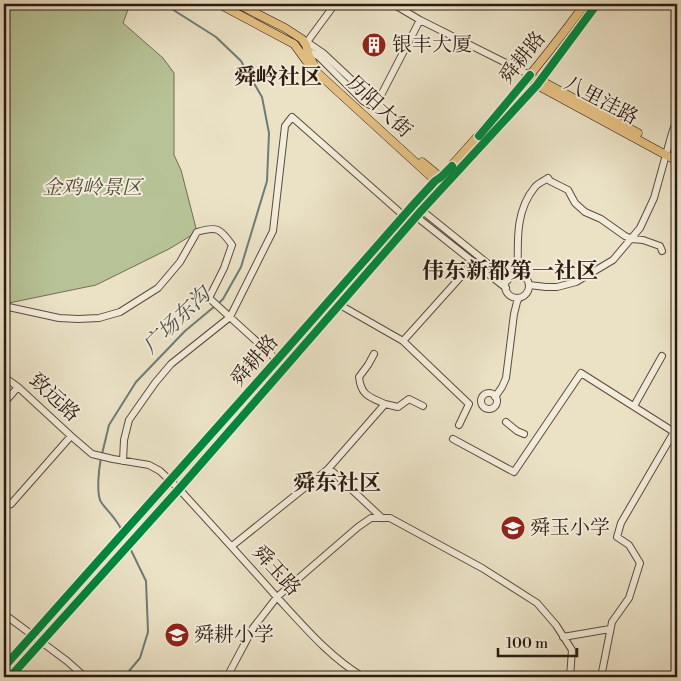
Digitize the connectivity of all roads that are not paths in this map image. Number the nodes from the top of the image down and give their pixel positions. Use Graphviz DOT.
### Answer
graph roads {
  1 [pos="219,4"];
  2 [pos="238,4"];
  3 [pos="335,4"];
  4 [pos="392,4"];
  5 [pos="585,4"];
  6 [pos="597,4"];
  7 [pos="420,20"];
  8 [pos="294,44"];
  9 [pos="305,44"];
  10 [pos="530,75"];
  11 [pos="677,75"];
  12 [pos="677,80"];
  13 [pos="539,83"];
  14 [pos="677,119"];
  15 [pos="667,152"];
  16 [pos="677,155"];
  17 [pos="677,161"];
  18 [pos="442,182"];
  19 [pos="408,210"];
  20 [pos="419,214"];
  21 [pos="630,238"];
  22 [pos="662,252"];
  23 [pos="474,262"];
  24 [pos="518,275"];
  25 [pos="508,280"];
  26 [pos="529,285"];
  27 [pos="506,288"];
  28 [pos="519,298"];
  29 [pos="340,305"];
  30 [pos="4,306"];
  31 [pos="230,317"];
  32 [pos="403,341"];
  33 [pos="374,354"];
  34 [pos="662,356"];
  35 [pos="277,360"];
  36 [pos="4,376"];
  37 [pos="18,387"];
  38 [pos="495,397"];
  39 [pos="4,404"];
  40 [pos="385,404"];
  41 [pos="469,404"];
  42 [pos="481,405"];
  43 [pos="423,406"];
  44 [pos="634,406"];
  45 [pos="506,422"];
  46 [pos="460,425"];
  47 [pos="524,434"];
  48 [pos="71,436"];
  49 [pos="452,439"];
  50 [pos="123,461"];
  51 [pos="328,470"];
  52 [pos="170,481"];
  53 [pos="179,489"];
  54 [pos="11,504"];
  55 [pos="382,518"];
  56 [pos="232,546"];
  57 [pos="277,597"];
  58 [pos="4,614"];
  59 [pos="610,629"];
  60 [pos="32,635"];
  61 [pos="563,637"];
  62 [pos="41,642"];
  63 [pos="4,668"];
  64 [pos="10,677"];
  65 [pos="85,677"];
  66 [pos="227,677"];
  67 [pos="363,677"];
  68 [pos="570,677"];
  69 [pos="601,677"];
  1 -- 8 [label="main road, 历阳大街"];
  2 -- 9 [label="main road, 历阳大街"];
  3 -- 9 [label="street"];
  4 -- 7 [label="street"];
  5 -- 10 [label="main road, 舜耕路"];
  6 -- 13 [label="main road, 舜耕路"];
  7 -- 9 [label="street"];
  7 -- 10 [label="street"];
  8 -- 9 [label="street"];
  8 -- 18 [label="main road, 历阳大街"];
  9 -- 18 [label="main road, 历阳大街"];
  10 -- 13 [label="main road, 八里洼路"];
  10 -- 18 [label="main road, 舜耕路"];
  11 -- 12 [label="street"];
  13 -- 15 [label="main road, 八里洼路"];
  13 -- 18 [label="main road, 舜耕路"];
  14 -- 15 [label="street"];
  15 -- 16 [label="main road, 八里洼路"];
  15 -- 17 [label="main road, 八里洼路"];
  15 -- 21 [label="street"];
  18 -- 19 [label="main road, 舜耕路"];
  18 -- 20 [label="main road, 舜耕路"];
  19 -- 20 [label="street"];
  19 -- 31 [label="street"];
  19 -- 35 [label="main road, 舜耕路"];
  20 -- 23 [label="street"];
  20 -- 25 [label="street"];
  20 -- 29 [label="main road, 舜耕路"];
  21 -- 22 [label="street"];
  21 -- 24 [label="street"];
  21 -- 26 [label="street"];
  23 -- 27 [label="street"];
  23 -- 32 [label="street"];
  24 -- 25 [label="street"];
  24 -- 26 [label="street"];
  25 -- 27 [label="street"];
  26 -- 28 [label="street"];
  27 -- 28 [label="street"];
  28 -- 38 [label="street"];
  29 -- 32 [label="street"];
  29 -- 53 [label="main road, 舜耕路"];
  30 -- 31 [label="street"];
  31 -- 35 [label="street"];
  31 -- 50 [label="street"];
  32 -- 41 [label="street"];
  33 -- 40 [label="street"];
  34 -- 44 [label="street"];
  35 -- 52 [label="main road, 舜耕路"];
  36 -- 37 [label="street, 致远路"];
  37 -- 39 [label="street"];
  37 -- 48 [label="street, 致远路"];
  38 -- 42 [label="street"];
  38 -- 42 [label="street"];
  40 -- 43 [label="street"];
  40 -- 51 [label="street"];
  41 -- 42 [label="street"];
  41 -- 46 [label="street"];
  44 -- 49 [label="street"];
  44 -- 59 [label="street"];
  45 -- 47 [label="street"];
  48 -- 50 [label="street, 致远路"];
  48 -- 54 [label="street"];
  50 -- 52 [label="street, 舜玉路"];
  51 -- 55 [label="street"];
  51 -- 56 [label="street"];
  52 -- 53 [label="street, 舜玉路"];
  52 -- 60 [label="main road, 舜耕路"];
  53 -- 56 [label="street, 舜玉路"];
  53 -- 62 [label="main road, 舜耕路"];
  55 -- 57 [label="street"];
  55 -- 61 [label="street"];
  56 -- 57 [label="street, 舜玉路"];
  57 -- 66 [label="street"];
  57 -- 67 [label="street, 舜玉路"];
  58 -- 60 [label="street"];
  59 -- 61 [label="street"];
  59 -- 69 [label="street"];
  60 -- 62 [label="street"];
  60 -- 63 [label="main road, 舜耕路"];
  61 -- 68 [label="street"];
  62 -- 64 [label="main road, 舜耕路"];
  62 -- 65 [label="street"];
}
